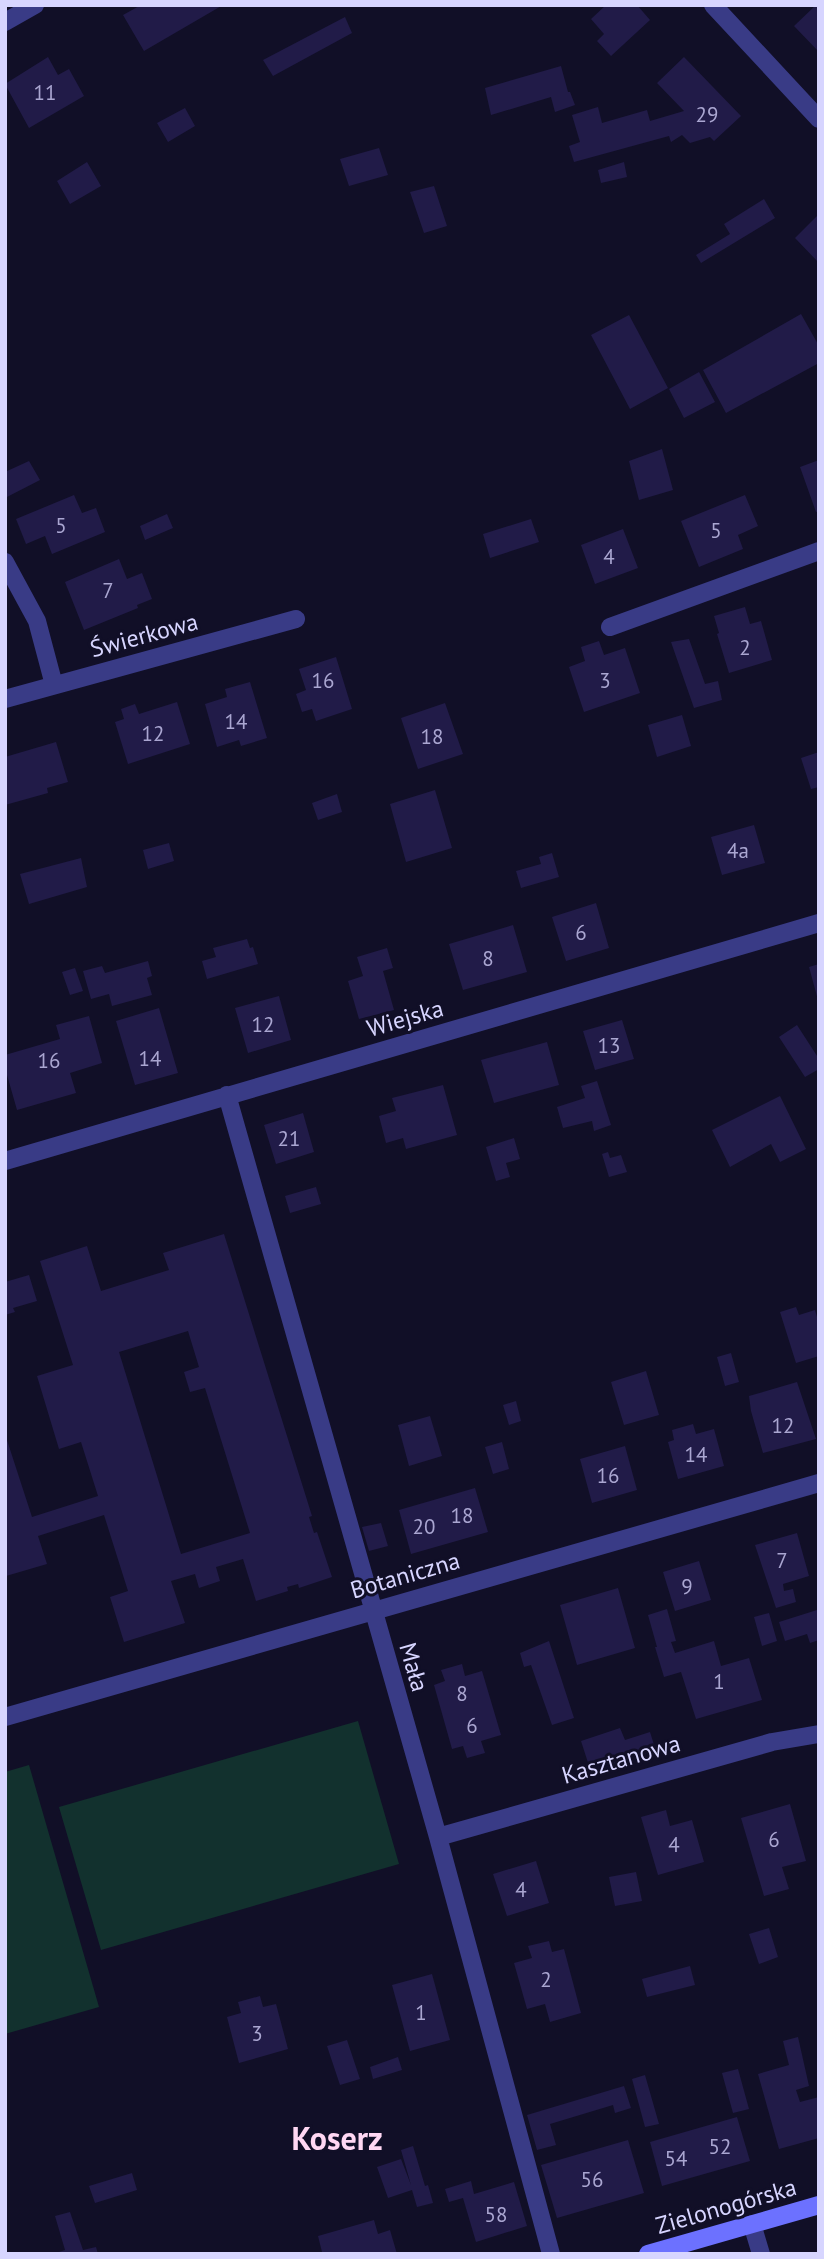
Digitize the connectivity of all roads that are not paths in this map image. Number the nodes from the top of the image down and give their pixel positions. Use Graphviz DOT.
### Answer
graph roads {
  1 [pos="35,5"];
  2 [pos="713,5"];
  3 [pos="5,22"];
  4 [pos="819,119"];
  5 [pos="819,551"];
  6 [pos="5,562"];
  7 [pos="296,619"];
  8 [pos="610,627"];
  9 [pos="54,685"];
  10 [pos="5,699"];
  11 [pos="819,923"];
  12 [pos="227,1096"];
  13 [pos="5,1161"];
  14 [pos="819,1483"];
  15 [pos="372,1610"];
  16 [pos="5,1717"];
  17 [pos="819,1734"];
  18 [pos="438,1837"];
  19 [pos="819,2204"];
  20 [pos="752,2224"];
  21 [pos="551,2254"];
  22 [pos="648,2254"];
  23 [pos="761,2254"];
  1 -- 3 [label="street"];
  2 -- 4 [label="street"];
  5 -- 8 [label="street"];
  6 -- 9 [label="street"];
  7 -- 9 [label="street, Świerkowa"];
  9 -- 10 [label="street, Świerkowa"];
  11 -- 12 [label="street, Wiejska"];
  12 -- 13 [label="street, Wiejska"];
  12 -- 15 [label="street, Mała"];
  14 -- 15 [label="street, Botaniczna"];
  15 -- 16 [label="street, Botaniczna"];
  15 -- 18 [label="street, Mała"];
  17 -- 18 [label="street, Kasztanowa"];
  18 -- 21 [label="street, Mała"];
  19 -- 20 [label="street, Zielonogórska"];
  20 -- 22 [label="street, Zielonogórska"];
  20 -- 23 [label="street"];
}
